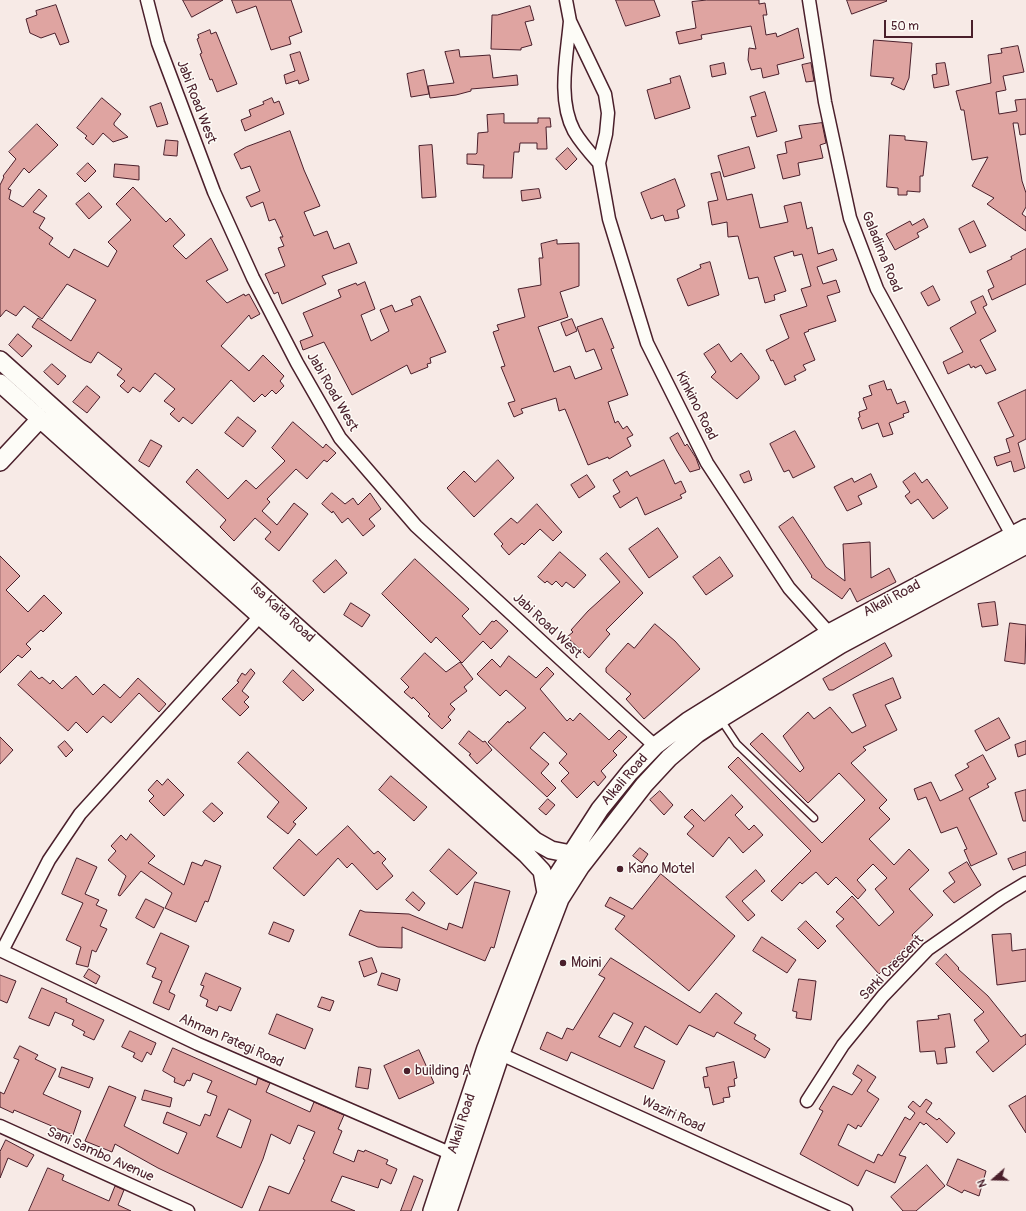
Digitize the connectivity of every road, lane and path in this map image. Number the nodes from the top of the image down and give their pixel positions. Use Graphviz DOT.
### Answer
graph roads {
  1 [pos="147,0"];
  2 [pos="566,0"];
  3 [pos="809,0"];
  4 [pos="570,21"];
  5 [pos="599,162"];
  6 [pos="0,360"];
  7 [pos="0,383"];
  8 [pos="40,419"];
  9 [pos="0,462"];
  10 [pos="1019,531"];
  11 [pos="1026,545"];
  12 [pos="260,616"];
  13 [pos="828,634"];
  14 [pos="379,711"];
  15 [pos="720,719"];
  16 [pos="655,746"];
  17 [pos="814,818"];
  18 [pos="571,854"];
  19 [pos="1026,883"];
  20 [pos="546,893"];
  21 [pos="1,950"];
  22 [pos="493,1050"];
  23 [pos="807,1101"];
  24 [pos="0,1126"];
  25 [pos="452,1154"];
  26 [pos="188,1211"];
  27 [pos="432,1211"];
  28 [pos="448,1211"];
  29 [pos="846,1211"];
  1 -- 16 [label="street, Jabi Road West"];
  2 -- 4 [label="street, Kinkino Road"];
  3 -- 10 [label="street, Galadima Road"];
  4 -- 5 [label="street, Kinkino Road"];
  4 -- 5 [label="street, Kinkino Road"];
  5 -- 13 [label="street, Kinkino Road"];
  6 -- 14 [label="main road, Isa Kaita Road"];
  7 -- 8 [label="main road, Isa Kaita Road"];
  8 -- 9 [label="main road"];
  8 -- 12 [label="main road, Isa Kaita Road"];
  10 -- 13 [label="main road, Alkali Road"];
  11 -- 15 [label="main road, Alkali Road"];
  12 -- 14 [label="main road, Isa Kaita Road"];
  12 -- 21 [label="street"];
  13 -- 16 [label="main road, Alkali Road"];
  14 -- 18 [label="main road, Isa Kaita Road"];
  14 -- 20 [label="main road, Isa Kaita Road"];
  15 -- 17 [label="lane"];
  15 -- 22 [label="main road, Alkali Road"];
  16 -- 18 [label="main road, Alkali Road"];
  18 -- 20 [label="main road, Alkali Road"];
  19 -- 23 [label="street, Sarki Crescent"];
  20 -- 22 [label="main road, Alkali Road"];
  21 -- 25 [label="street, Ahman Pategi Road"];
  22 -- 25 [label="main road, Alkali Road"];
  22 -- 28 [label="main road, Alkali Road"];
  22 -- 29 [label="street, Waziri Road"];
  24 -- 26 [label="street, Sani Sambo Avenue"];
  25 -- 27 [label="main road, Alkali Road"];
}
